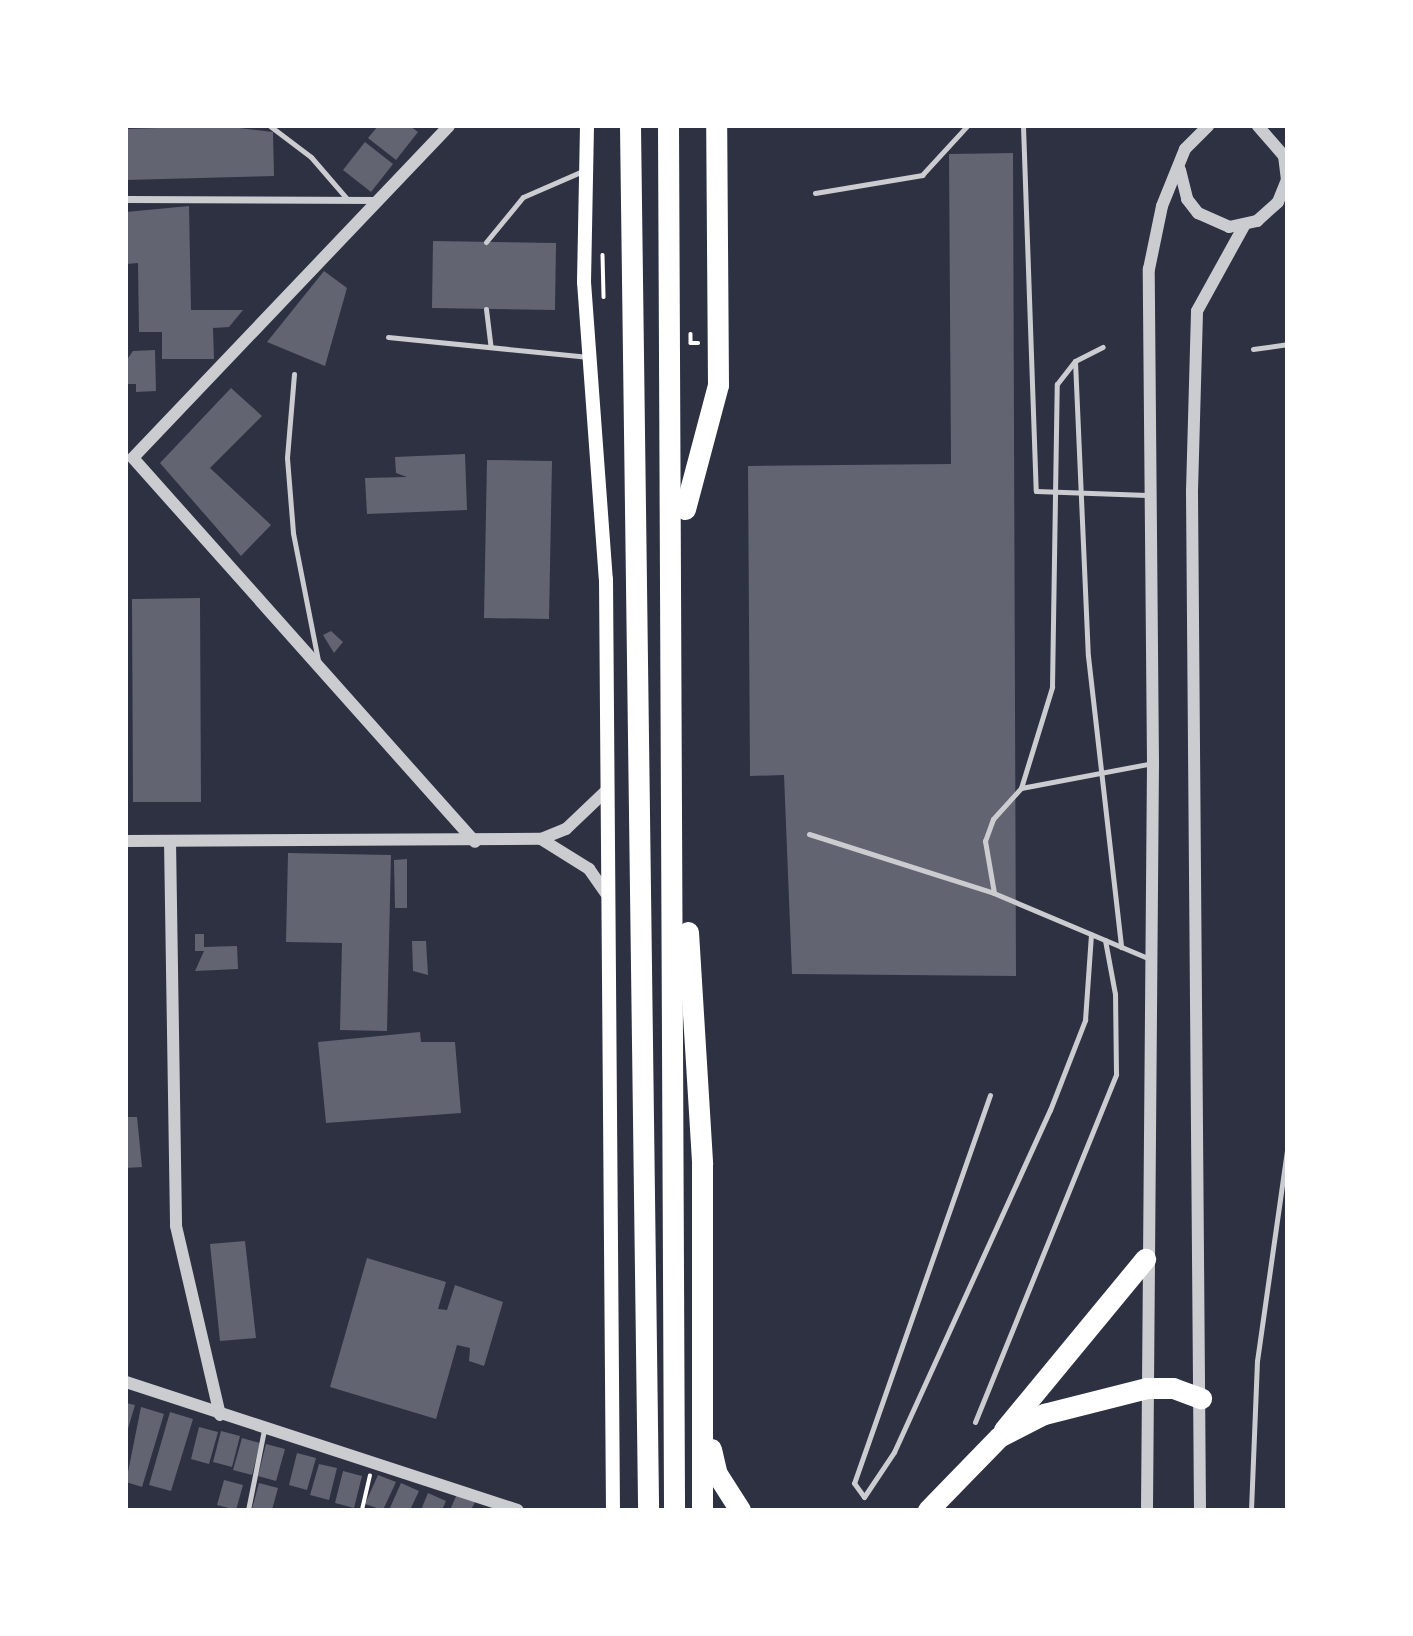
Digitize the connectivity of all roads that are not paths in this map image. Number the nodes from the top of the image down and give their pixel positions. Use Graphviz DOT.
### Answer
graph roads {
  1 [pos="270,126"];
  2 [pos="449,126"];
  3 [pos="587,126"];
  4 [pos="630,126"];
  5 [pos="668,126"];
  6 [pos="716,126"];
  7 [pos="967,126"];
  8 [pos="1023,126"];
  9 [pos="1208,126"];
  10 [pos="1258,126"];
  11 [pos="1285,156"];
  12 [pos="1180,166"];
  13 [pos="585,170"];
  14 [pos="815,193"];
  15 [pos="126,199"];
  16 [pos="348,200"];
  17 [pos="382,200"];
  18 [pos="1283,202"];
  19 [pos="1244,226"];
  20 [pos="486,242"];
  21 [pos="486,309"];
  22 [pos="388,337"];
  23 [pos="1287,344"];
  24 [pos="491,347"];
  25 [pos="1103,347"];
  26 [pos="1254,349"];
  27 [pos="589,357"];
  28 [pos="1075,361"];
  29 [pos="294,374"];
  30 [pos="129,458"];
  31 [pos="1147,495"];
  32 [pos="675,623"];
  33 [pos="319,667"];
  34 [pos="1153,763"];
  35 [pos="1021,788"];
  36 [pos="608,789"];
  37 [pos="675,828"];
  38 [pos="809,834"];
  39 [pos="541,839"];
  40 [pos="126,841"];
  41 [pos="170,841"];
  42 [pos="475,842"];
  43 [pos="606,893"];
  44 [pos="994,893"];
  45 [pos="1091,934"];
  46 [pos="1105,940"];
  47 [pos="1121,947"];
  48 [pos="1150,960"];
  49 [pos="990,1095"];
  50 [pos="1287,1149"];
  51 [pos="1145,1259"];
  52 [pos="126,1382"];
  53 [pos="1147,1388"];
  54 [pos="1201,1398"];
  55 [pos="702,1413"];
  56 [pos="220,1415"];
  57 [pos="975,1422"];
  58 [pos="264,1430"];
  59 [pos="999,1437"];
  60 [pos="248,1510"];
  61 [pos="518,1510"];
  62 [pos="613,1510"];
  63 [pos="648,1510"];
  64 [pos="674,1510"];
  65 [pos="702,1510"];
  66 [pos="740,1510"];
  67 [pos="928,1510"];
  68 [pos="1147,1510"];
  69 [pos="1200,1510"];
  70 [pos="1251,1510"];
  1 -- 16 [label="lane"];
  2 -- 17 [label="street"];
  3 -- 13 [label="main road"];
  4 -- 63 [label="highway"];
  5 -- 32 [label="highway"];
  6 -- 32 [label="highway"];
  7 -- 14 [label="lane"];
  8 -- 31 [label="lane"];
  9 -- 12 [label="street"];
  10 -- 11 [label="street"];
  11 -- 18 [label="street"];
  12 -- 19 [label="street"];
  12 -- 31 [label="street"];
  13 -- 20 [label="lane"];
  13 -- 27 [label="main road"];
  15 -- 16 [label="street"];
  16 -- 17 [label="street"];
  17 -- 30 [label="street"];
  18 -- 19 [label="street"];
  19 -- 54 [label="street"];
  21 -- 24 [label="lane"];
  22 -- 24 [label="lane"];
  23 -- 26 [label="lane"];
  24 -- 27 [label="lane"];
  25 -- 28 [label="lane"];
  27 -- 36 [label="main road"];
  28 -- 35 [label="lane"];
  28 -- 47 [label="lane"];
  29 -- 33 [label="lane"];
  30 -- 33 [label="street"];
  31 -- 34 [label="street"];
  32 -- 37 [label="highway"];
  33 -- 42 [label="street"];
  34 -- 35 [label="lane"];
  34 -- 48 [label="street"];
  35 -- 44 [label="lane"];
  36 -- 39 [label="street"];
  36 -- 43 [label="main road"];
  37 -- 55 [label="highway"];
  37 -- 64 [label="highway"];
  38 -- 44 [label="lane"];
  39 -- 42 [label="street"];
  39 -- 43 [label="street"];
  40 -- 41 [label="street"];
  41 -- 42 [label="street"];
  41 -- 56 [label="street"];
  43 -- 62 [label="main road"];
  44 -- 45 [label="lane"];
  45 -- 46 [label="lane"];
  45 -- 49 [label="lane"];
  46 -- 47 [label="lane"];
  46 -- 57 [label="lane"];
  47 -- 48 [label="lane"];
  48 -- 51 [label="street"];
  50 -- 70 [label="lane"];
  51 -- 53 [label="street"];
  51 -- 59 [label="highway"];
  52 -- 56 [label="street"];
  53 -- 54 [label="highway"];
  53 -- 59 [label="highway"];
  53 -- 68 [label="street"];
  54 -- 69 [label="street"];
  55 -- 65 [label="highway"];
  55 -- 66 [label="highway"];
  56 -- 58 [label="street"];
  58 -- 60 [label="lane"];
  58 -- 61 [label="street"];
  59 -- 67 [label="highway"];
}
